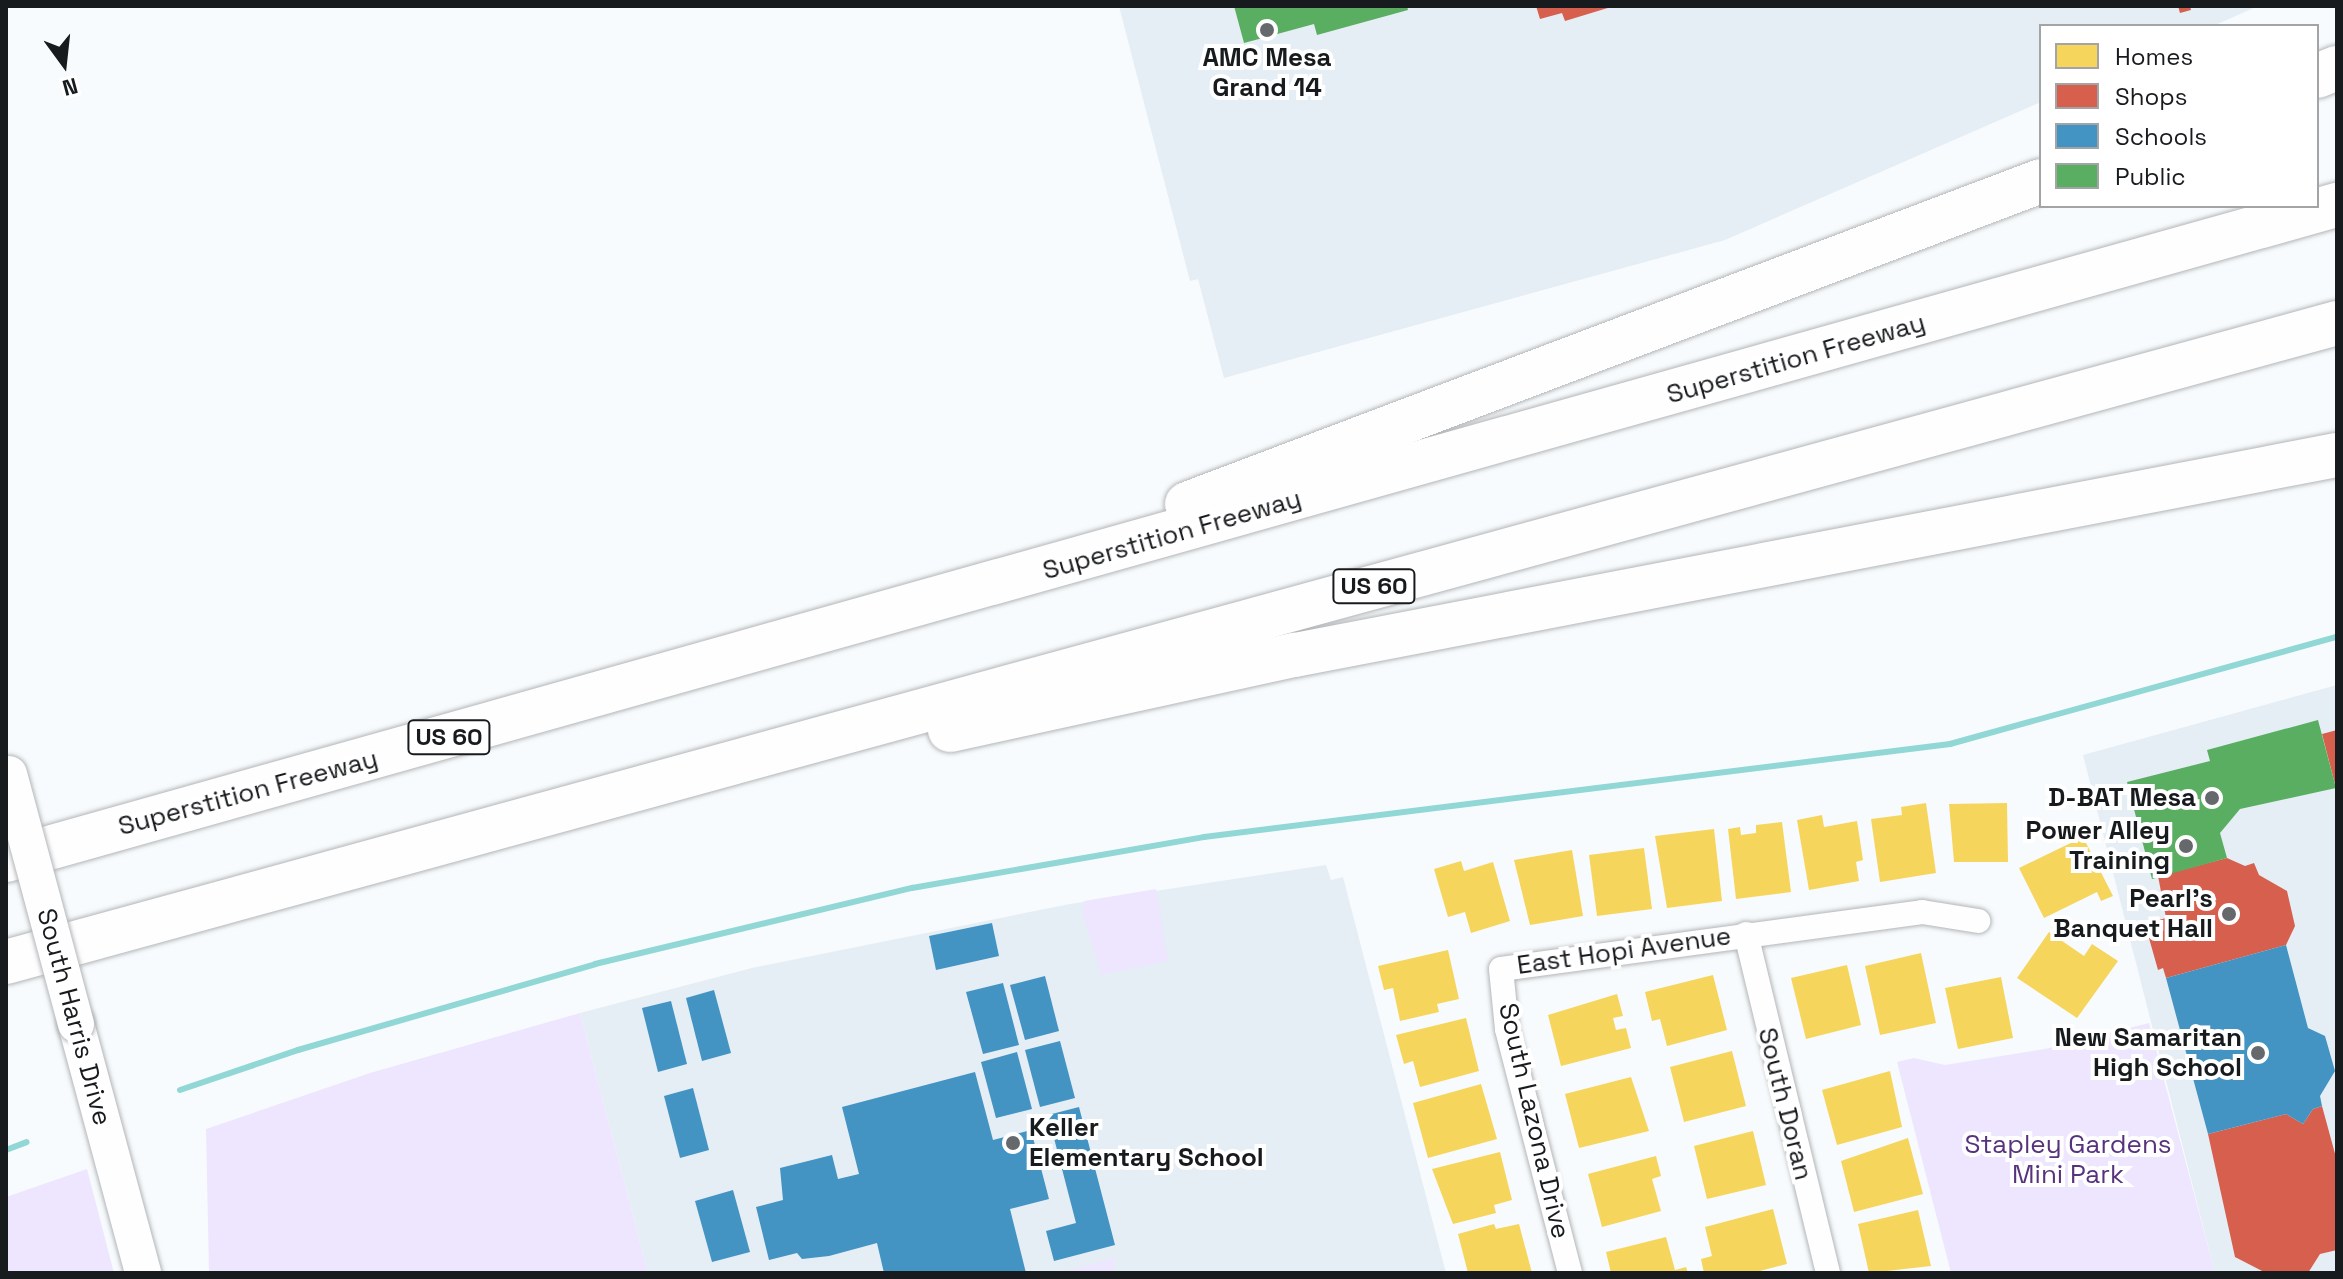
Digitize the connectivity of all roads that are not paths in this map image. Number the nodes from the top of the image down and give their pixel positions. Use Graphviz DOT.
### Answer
graph roads {
  1 [pos="2039,182"];
  2 [pos="2337,205"];
  3 [pos="2337,323"];
  4 [pos="2337,455"];
  5 [pos="893,614"];
  6 [pos="8,768"];
  7 [pos="411,847"];
  8 [pos="6,860"];
  9 [pos="1978,921"];
  10 [pos="1746,934"];
  11 [pos="6,962"];
  12 [pos="1501,969"];
  13 [pos="143,1273"];
  14 [pos="1570,1273"];
  15 [pos="1828,1273"];
  1 -- 5 [label="highway"];
  2 -- 5 [label="highway, Superstition Freeway / US 60"];
  3 -- 7 [label="highway, US 60"];
  4 -- 7 [label="highway"];
  5 -- 8 [label="highway, Superstition Freeway / US 60"];
  6 -- 13 [label="street, South Harris Drive, bridge"];
  7 -- 11 [label="highway, US 60"];
  9 -- 10 [label="street, East Hopi Avenue"];
  10 -- 12 [label="street, East Hopi Avenue"];
  10 -- 15 [label="street, South Doran"];
  12 -- 14 [label="street, South Lazona Drive"];
}
